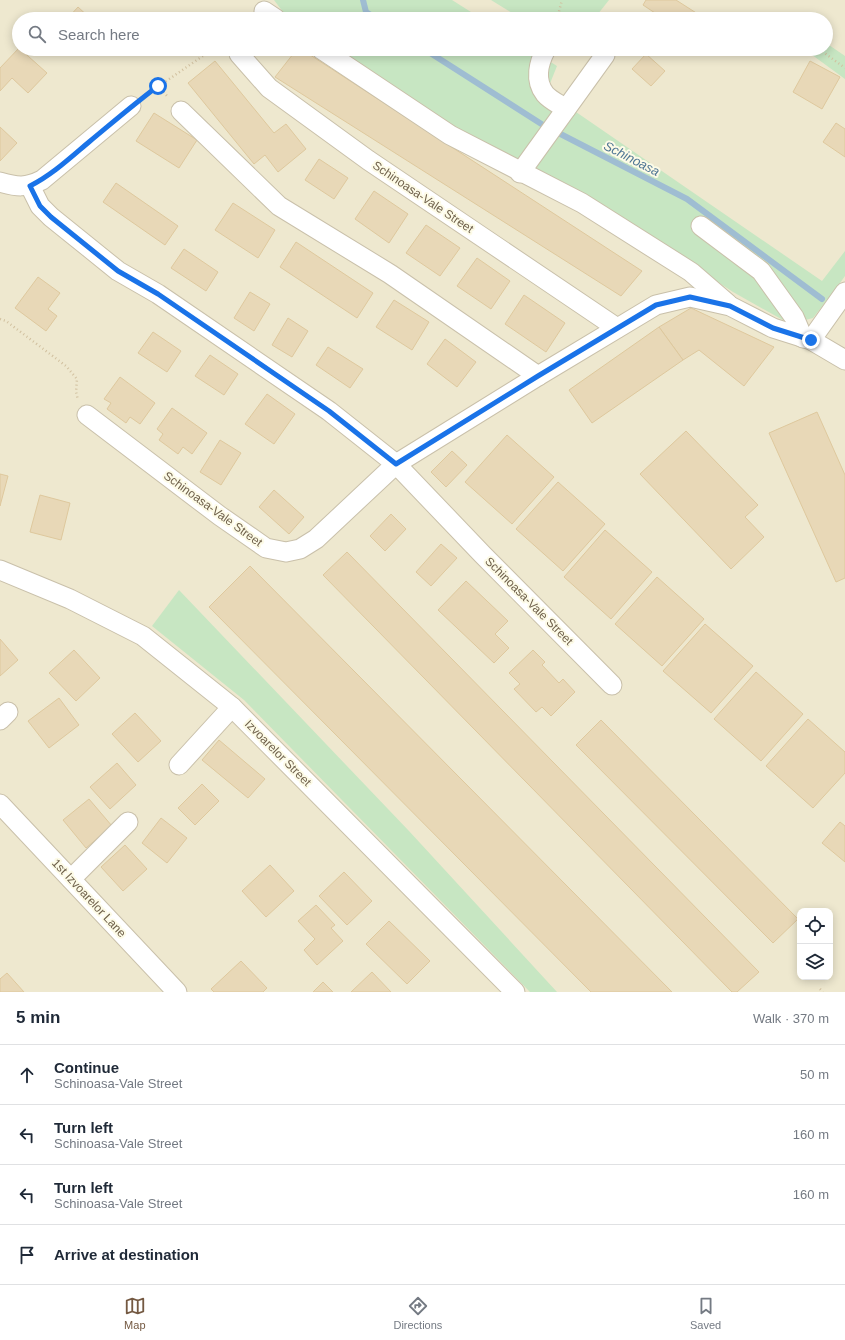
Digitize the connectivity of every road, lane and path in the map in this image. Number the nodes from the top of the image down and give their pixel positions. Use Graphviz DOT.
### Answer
graph roads {
  1 [pos="562,0"];
  2 [pos="559,12"];
  3 [pos="203,56"];
  4 [pos="241,56"];
  5 [pos="332,56"];
  6 [pos="542,56"];
  7 [pos="604,56"];
  8 [pos="829,56"];
  9 [pos="845,68"];
  10 [pos="131,106"];
  11 [pos="181,110"];
  12 [pos="562,113"];
  13 [pos="520,173"];
  14 [pos="0,182"];
  15 [pos="30,186"];
  16 [pos="700,226"];
  17 [pos="845,292"];
  18 [pos="730,306"];
  19 [pos="0,319"];
  20 [pos="617,328"];
  21 [pos="807,339"];
  22 [pos="845,360"];
  23 [pos="538,376"];
  24 [pos="87,415"];
  25 [pos="396,464"];
  26 [pos="0,570"];
  27 [pos="612,685"];
  28 [pos="232,707"];
  29 [pos="180,765"];
  30 [pos="0,804"];
  31 [pos="128,822"];
  32 [pos="71,879"];
  33 [pos="820,988"];
  34 [pos="178,992"];
  35 [pos="515,992"];
  36 [pos="823,992"];
  1 -- 2 [label="path"];
  3 -- 10 [label="path"];
  4 -- 20 [label="street, Schinoasa-Vale Street"];
  5 -- 13 [label="street, Schinoasa-Vale Street"];
  6 -- 12 [label="street"];
  7 -- 12 [label="street"];
  8 -- 9 [label="path"];
  10 -- 15 [label="street"];
  11 -- 23 [label="street"];
  12 -- 13 [label="street"];
  13 -- 18 [label="street, Schinoasa-Vale Street"];
  14 -- 15 [label="street"];
  15 -- 25 [label="street, Schinoasa-Vale Street"];
  16 -- 21 [label="street"];
  17 -- 21 [label="street"];
  18 -- 20 [label="street, Schinoasa-Vale Street"];
  18 -- 21 [label="street, Schinoasa-Vale Street"];
  19 -- 24 [label="path"];
  20 -- 23 [label="street, Schinoasa-Vale Street"];
  21 -- 22 [label="street, Schinoasa-Vale Street"];
  23 -- 25 [label="street, Schinoasa-Vale Street"];
  24 -- 25 [label="street, Schinoasa-Vale Street"];
  25 -- 27 [label="street, Schinoasa-Vale Street"];
  26 -- 28 [label="street, Izvoarelor Street"];
  28 -- 29 [label="street"];
  28 -- 35 [label="street, Izvoarelor Street"];
  30 -- 32 [label="street, 1st Izvoarelor Lane"];
  31 -- 32 [label="street"];
  32 -- 34 [label="street, 1st Izvoarelor Lane"];
  33 -- 36 [label="path"];
}
